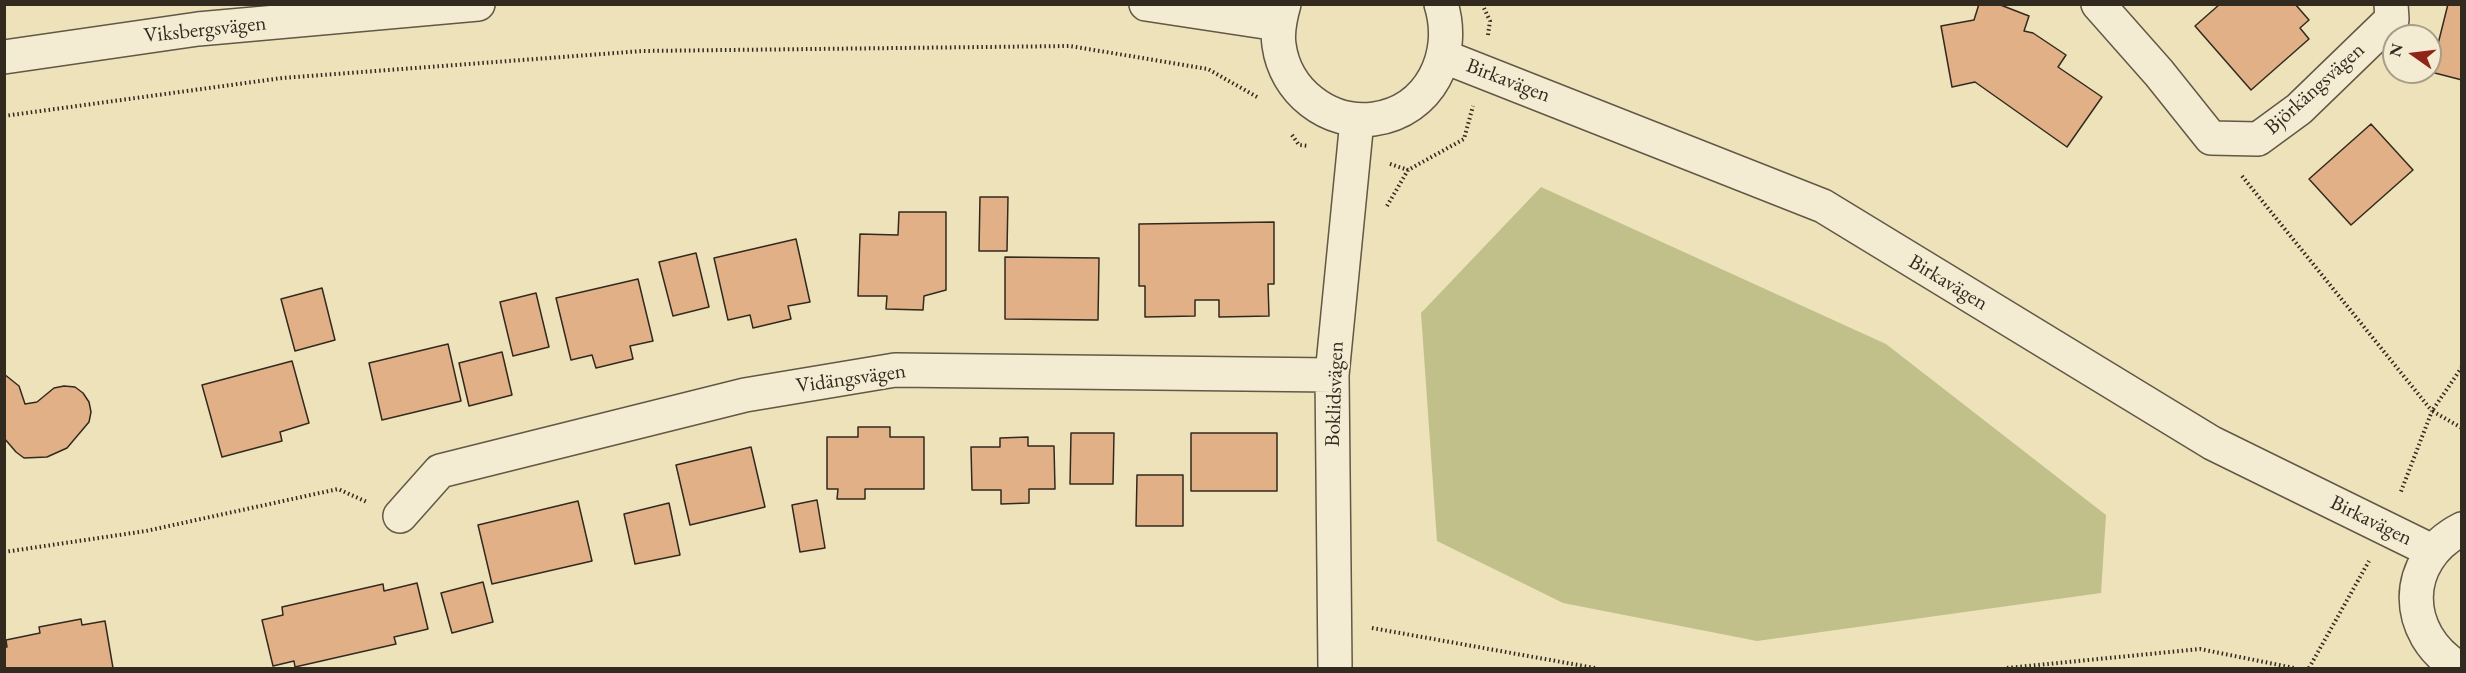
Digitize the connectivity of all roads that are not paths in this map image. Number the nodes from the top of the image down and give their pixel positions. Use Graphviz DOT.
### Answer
graph roads {
  1 [pos="478,4"];
  2 [pos="1146,4"];
  3 [pos="1441,4"];
  4 [pos="2098,4"];
  5 [pos="2391,4"];
  6 [pos="1281,14"];
  7 [pos="4,57"];
  8 [pos="1445,57"];
  9 [pos="1357,120"];
  10 [pos="1332,375"];
  11 [pos="400,516"];
  12 [pos="2462,529"];
  13 [pos="2432,551"];
  14 [pos="2459,668"];
  15 [pos="1335,669"];
  1 -- 7 [label="street, Viksbergsvägen"];
  2 -- 6 [label="street"];
  3 -- 8 [label="street"];
  4 -- 5 [label="street, Björkängsvägen"];
  6 -- 9 [label="street"];
  8 -- 9 [label="street"];
  8 -- 13 [label="street, Birkavägen"];
  9 -- 10 [label="street, Boklidsvägen"];
  10 -- 11 [label="street, Vidängsvägen"];
  10 -- 15 [label="street, Boklidsvägen"];
  12 -- 13 [label="street"];
  13 -- 14 [label="street"];
}
